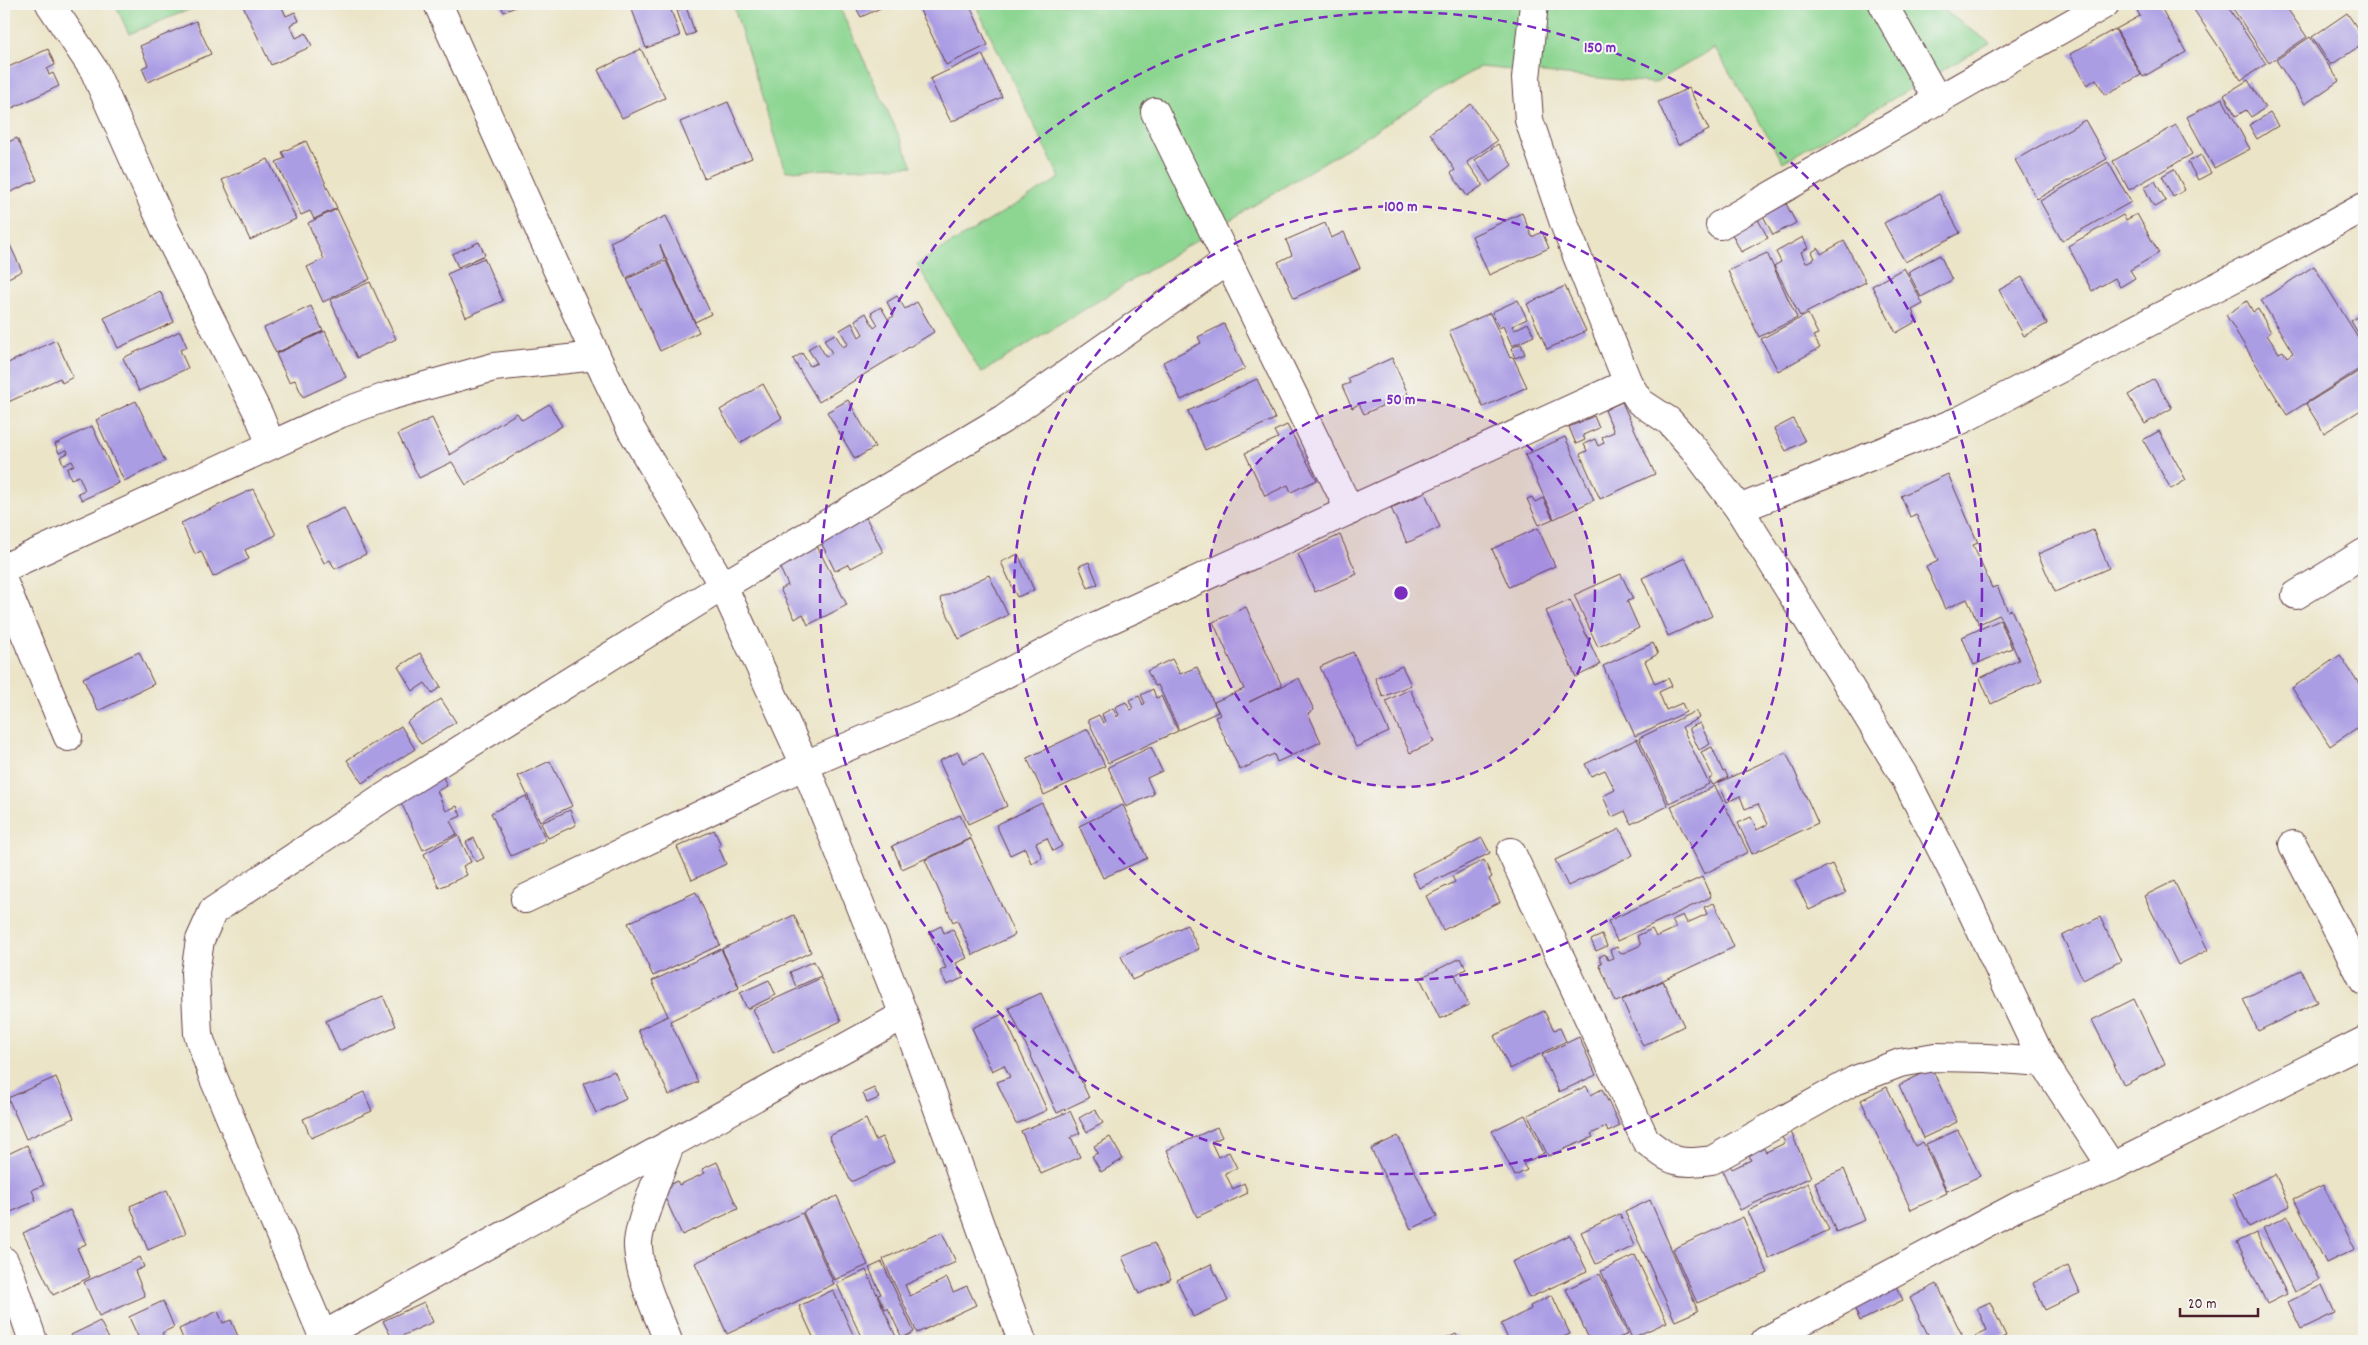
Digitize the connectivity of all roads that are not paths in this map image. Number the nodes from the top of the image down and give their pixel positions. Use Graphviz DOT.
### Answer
graph roads {
  1 [pos="50,4"];
  2 [pos="438,4"];
  3 [pos="1534,4"];
  4 [pos="1882,4"];
  5 [pos="2105,4"];
  6 [pos="1938,101"];
  7 [pos="1155,112"];
  8 [pos="2364,207"];
  9 [pos="1720,225"];
  10 [pos="1228,260"];
  11 [pos="596,356"];
  12 [pos="1628,383"];
  13 [pos="271,445"];
  14 [pos="1739,510"];
  15 [pos="1350,511"];
  16 [pos="2364,553"];
  17 [pos="4,568"];
  18 [pos="4,583"];
  19 [pos="723,586"];
  20 [pos="2296,596"];
  21 [pos="68,737"];
  22 [pos="805,765"];
  23 [pos="2293,845"];
  24 [pos="1511,852"];
  25 [pos="525,899"];
  26 [pos="2364,981"];
  27 [pos="904,1015"];
  28 [pos="2364,1041"];
  29 [pos="2044,1062"];
  30 [pos="670,1145"];
  31 [pos="2112,1167"];
  32 [pos="4,1262"];
  33 [pos="324,1339"];
  34 [pos="33,1341"];
  35 [pos="668,1341"];
  36 [pos="1022,1341"];
  37 [pos="1766,1341"];
  1 -- 13 [label="street"];
  2 -- 11 [label="street"];
  3 -- 12 [label="street"];
  4 -- 6 [label="street"];
  5 -- 6 [label="street"];
  6 -- 9 [label="street"];
  7 -- 10 [label="street"];
  8 -- 14 [label="street"];
  10 -- 15 [label="street"];
  10 -- 19 [label="street"];
  11 -- 13 [label="street"];
  11 -- 19 [label="street"];
  12 -- 14 [label="street"];
  12 -- 15 [label="street"];
  13 -- 17 [label="street"];
  14 -- 29 [label="street"];
  15 -- 22 [label="street"];
  16 -- 20 [label="street"];
  18 -- 21 [label="street"];
  19 -- 22 [label="street"];
  19 -- 33 [label="street"];
  22 -- 25 [label="street"];
  22 -- 27 [label="street"];
  23 -- 26 [label="street"];
  24 -- 29 [label="street"];
  27 -- 30 [label="street"];
  27 -- 36 [label="street"];
  28 -- 31 [label="street"];
  29 -- 31 [label="street"];
  30 -- 33 [label="street"];
  30 -- 35 [label="street"];
  31 -- 37 [label="street"];
  32 -- 34 [label="street"];
}
